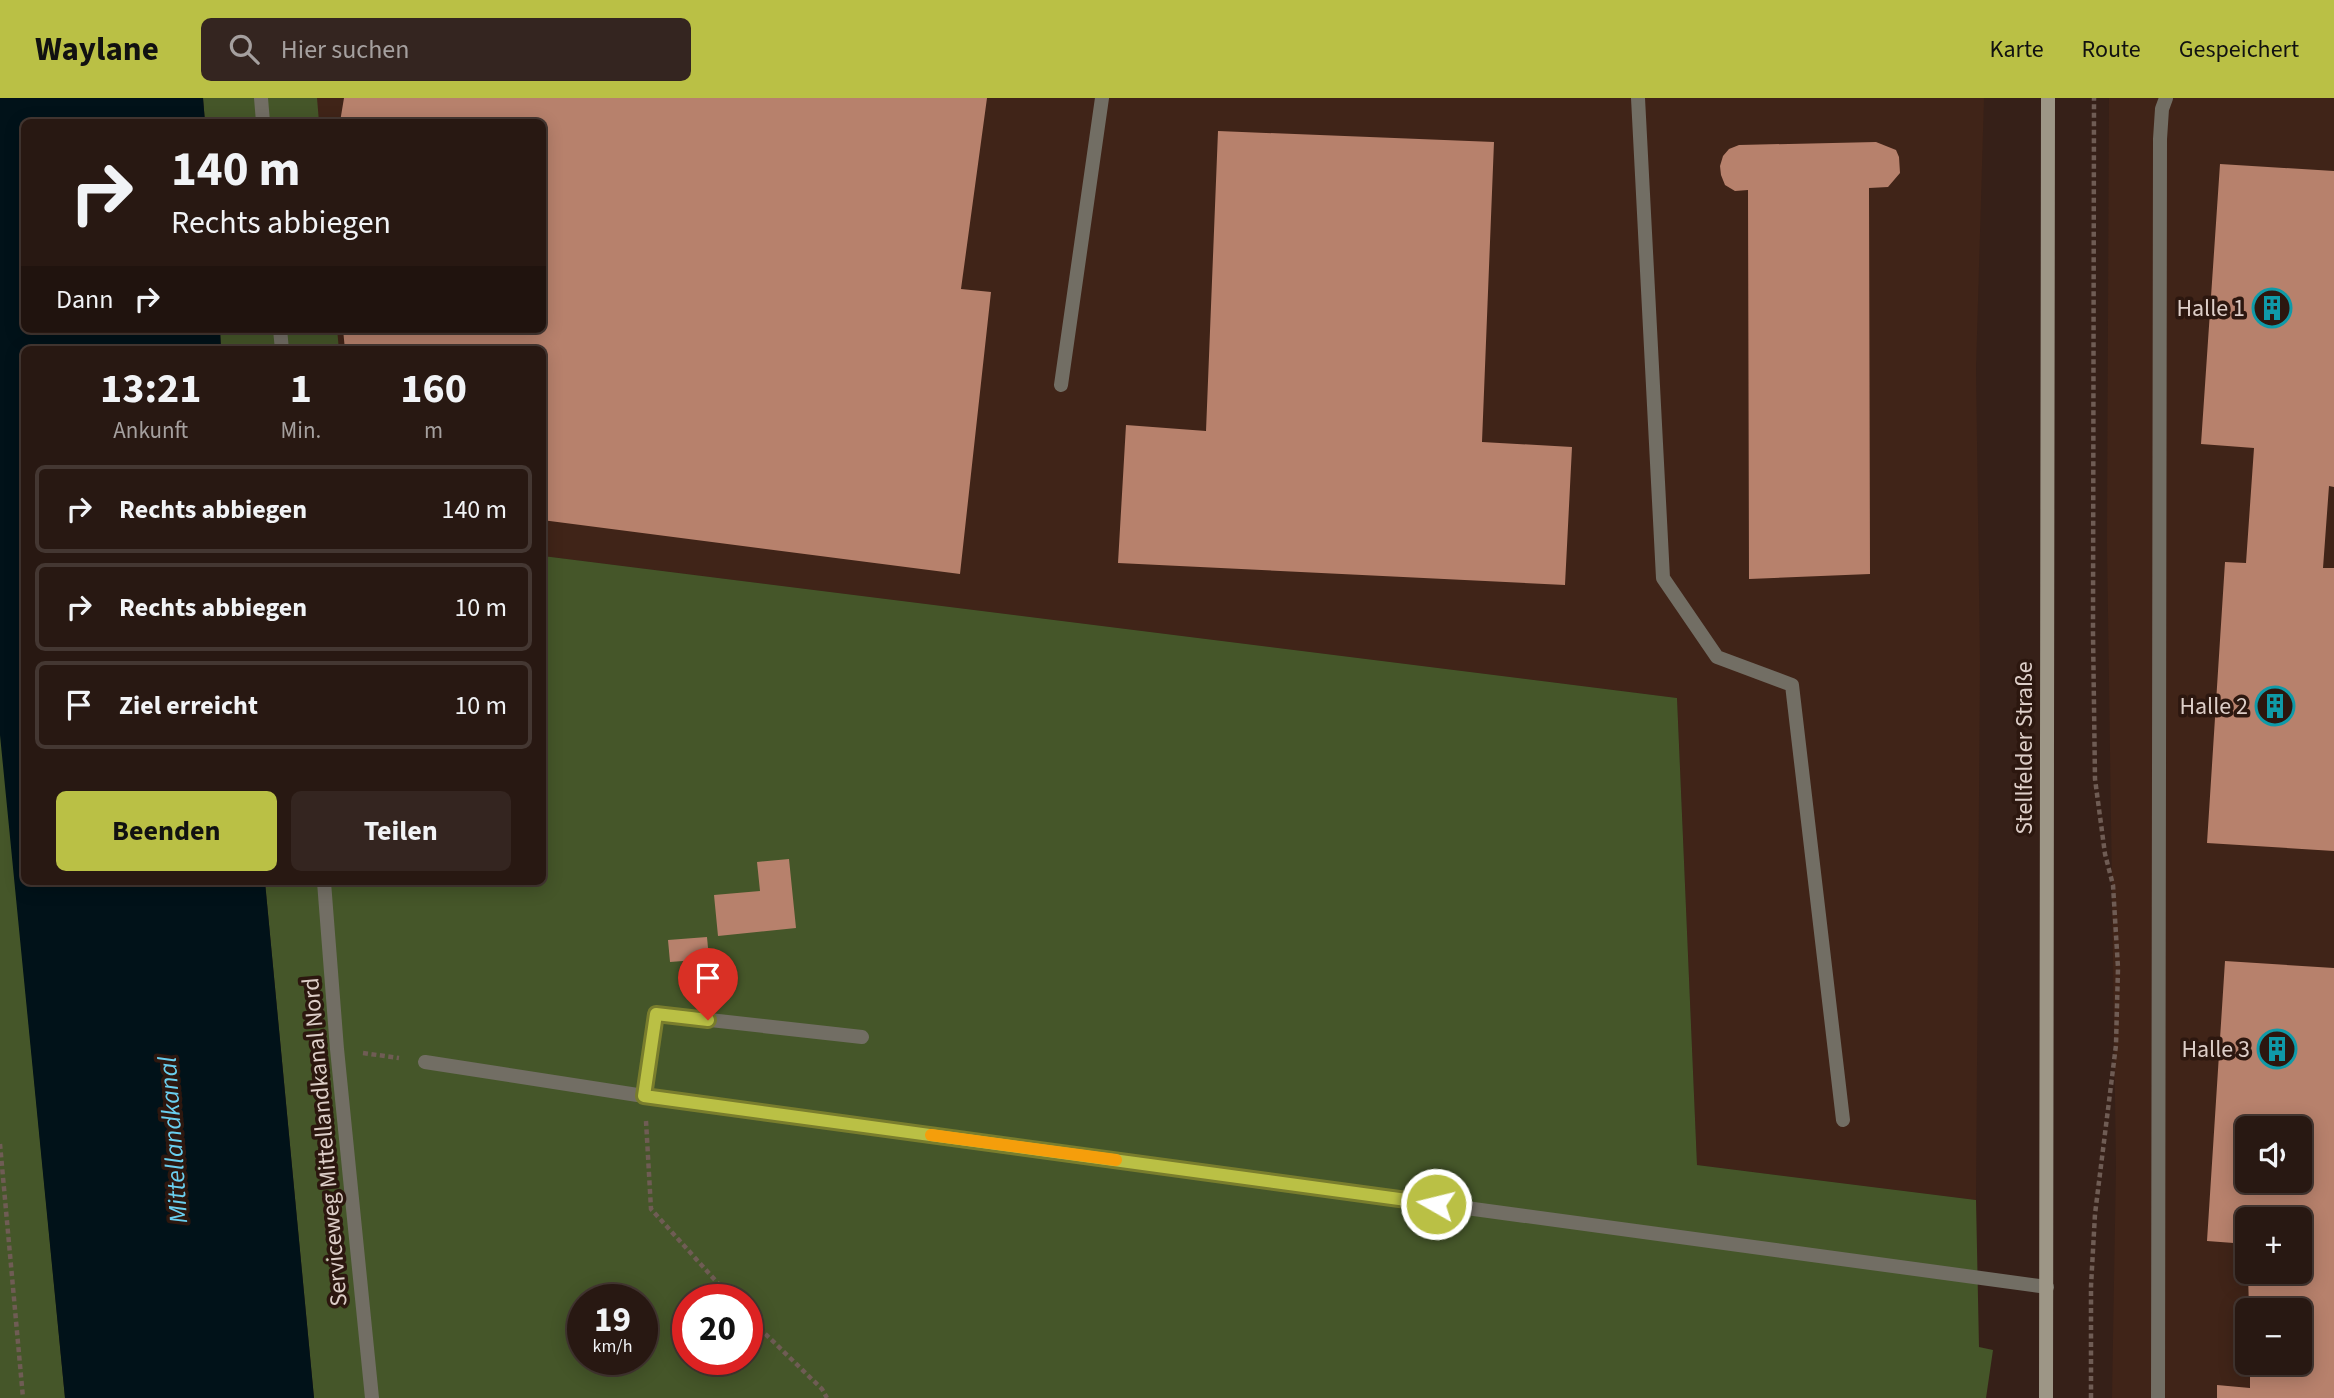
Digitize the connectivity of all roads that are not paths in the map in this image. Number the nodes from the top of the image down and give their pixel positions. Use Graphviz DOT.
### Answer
graph roads {
  1 [pos="261,98"];
  2 [pos="1102,98"];
  3 [pos="1638,98"];
  4 [pos="2048,98"];
  5 [pos="2166,98"];
  6 [pos="264,119"];
  7 [pos="1060,385"];
  8 [pos="324,885"];
  9 [pos="862,1037"];
  10 [pos="425,1062"];
  11 [pos="644,1096"];
  12 [pos="1843,1120"];
  13 [pos="2047,1287"];
  14 [pos="372,1398"];
  15 [pos="2046,1398"];
  16 [pos="2158,1398"];
  1 -- 6 [label="lane"];
  2 -- 7 [label="lane"];
  3 -- 12 [label="lane"];
  4 -- 13 [label="street, Stellfelder Straße"];
  5 -- 16 [label="lane"];
  8 -- 14 [label="lane, Serviceweg Mittellandkanal Nord"];
  9 -- 11 [label="lane"];
  10 -- 11 [label="lane"];
  11 -- 13 [label="lane"];
  13 -- 15 [label="street, Stellfelder Straße"];
}
